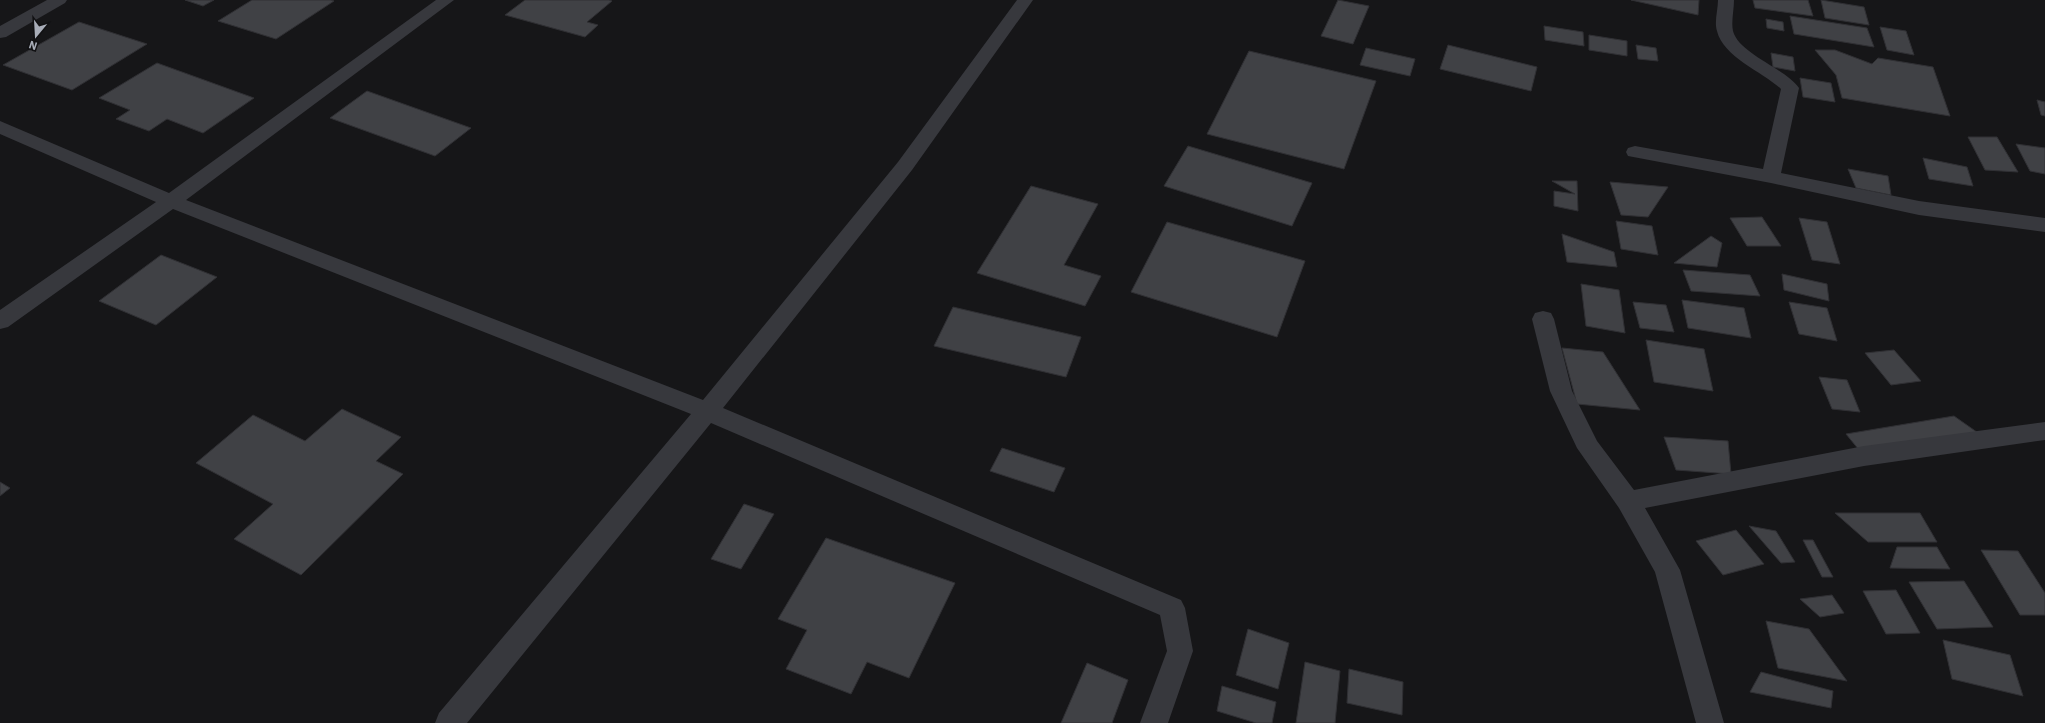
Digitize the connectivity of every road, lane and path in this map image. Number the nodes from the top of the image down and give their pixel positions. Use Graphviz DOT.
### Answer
graph roads {
  1 [pos="59,0"];
  2 [pos="446,0"];
  3 [pos="1025,0"];
  4 [pos="1726,0"];
  5 [pos="0,34"];
  6 [pos="0,127"];
  7 [pos="1635,152"];
  8 [pos="1771,177"];
  9 [pos="171,201"];
  10 [pos="2045,225"];
  11 [pos="1543,319"];
  12 [pos="0,321"];
  13 [pos="706,411"];
  14 [pos="2045,431"];
  15 [pos="1628,501"];
  16 [pos="449,723"];
  17 [pos="1154,723"];
  18 [pos="1710,723"];
  1 -- 5 [label="street"];
  2 -- 9 [label="street"];
  3 -- 13 [label="street"];
  4 -- 8 [label="street"];
  6 -- 9 [label="street"];
  7 -- 8 [label="street"];
  8 -- 10 [label="street"];
  9 -- 12 [label="street"];
  9 -- 13 [label="street"];
  11 -- 15 [label="street"];
  13 -- 16 [label="street"];
  13 -- 17 [label="street"];
  14 -- 15 [label="street"];
  15 -- 18 [label="street"];
}
